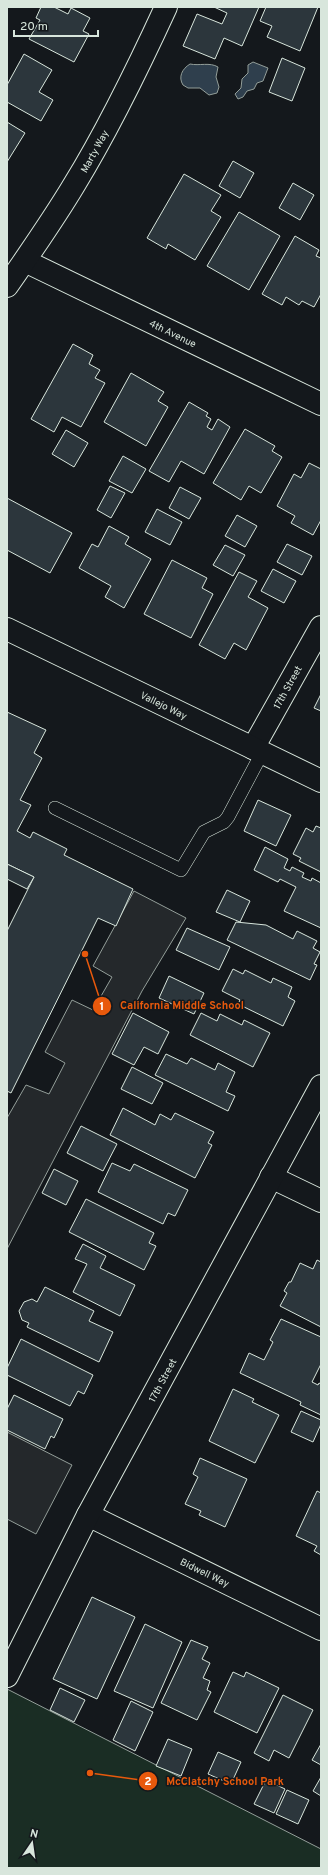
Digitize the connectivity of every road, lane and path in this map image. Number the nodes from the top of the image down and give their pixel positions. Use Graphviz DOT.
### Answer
graph roads {
  1 [pos="166,7"];
  2 [pos="25,261"];
  3 [pos="7,286"];
  4 [pos="321,404"];
  5 [pos="321,626"];
  6 [pos="7,629"];
  7 [pos="257,751"];
  8 [pos="321,781"];
  9 [pos="55,808"];
  10 [pos="321,1086"];
  11 [pos="271,1177"];
  12 [pos="321,1201"];
  13 [pos="88,1515"];
  14 [pos="321,1629"];
  15 [pos="7,1676"];
  1 -- 2 [label="street, Marty Way"];
  2 -- 3 [label="street, Marty Way"];
  2 -- 4 [label="street, 4th Avenue"];
  5 -- 7 [label="street, 17th Street"];
  6 -- 7 [label="street, Vallejo Way"];
  7 -- 8 [label="street, Vallejo Way"];
  7 -- 9 [label="lane"];
  10 -- 11 [label="street, 17th Street"];
  11 -- 12 [label="street"];
  11 -- 13 [label="street, 17th Street"];
  13 -- 14 [label="street, Bidwell Way"];
  13 -- 15 [label="street, 17th Street"];
}
